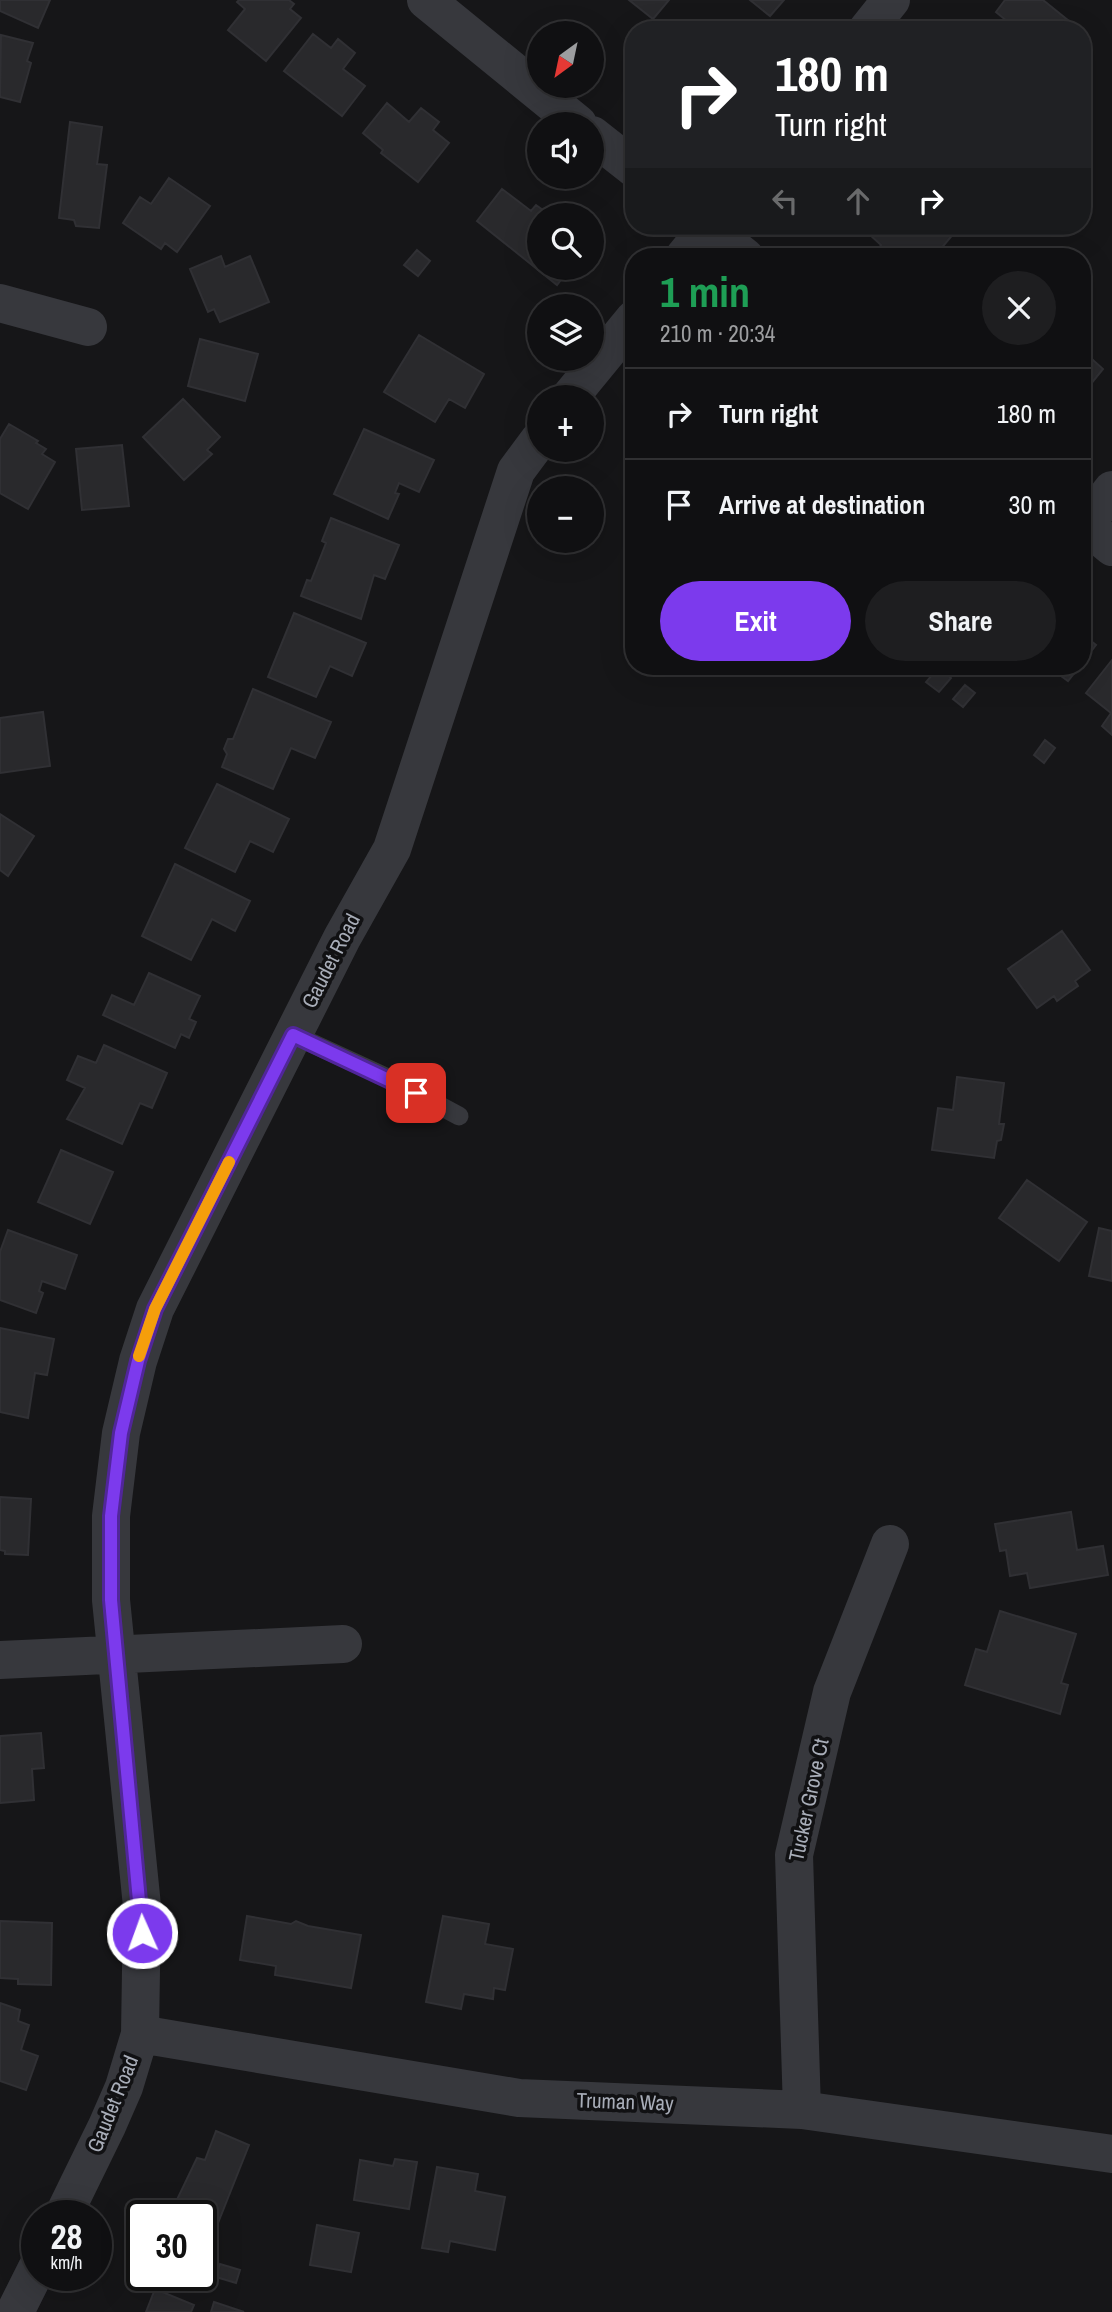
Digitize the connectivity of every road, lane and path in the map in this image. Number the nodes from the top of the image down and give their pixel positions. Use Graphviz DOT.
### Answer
graph roads {
  1 [pos="426,0"];
  2 [pos="891,0"];
  3 [pos="874,21"];
  4 [pos="563,112"];
  5 [pos="604,144"];
  6 [pos="625,161"];
  7 [pos="719,235"];
  8 [pos="734,248"];
  9 [pos="0,303"];
  10 [pos="88,327"];
  11 [pos="625,330"];
  12 [pos="580,385"];
  13 [pos="527,456"];
  14 [pos="1112,490"];
  15 [pos="1093,531"];
  16 [pos="293,1035"];
  17 [pos="459,1116"];
  18 [pos="890,1544"];
  19 [pos="343,1644"];
  20 [pos="116,1654"];
  21 [pos="0,1660"];
  22 [pos="140,2034"];
  23 [pos="802,2110"];
  24 [pos="1112,2154"];
  25 [pos="71,2200"];
  26 [pos="26,2291"];
  27 [pos="15,2312"];
  1 -- 4 [label="street"];
  2 -- 3 [label="street"];
  5 -- 6 [label="street"];
  7 -- 8 [label="street"];
  9 -- 10 [label="street"];
  11 -- 12 [label="street"];
  13 -- 16 [label="street, Gaudet Road"];
  14 -- 15 [label="street"];
  16 -- 17 [label="lane"];
  16 -- 20 [label="street, Gaudet Road"];
  18 -- 23 [label="street, Tucker Grove Ct"];
  19 -- 20 [label="street"];
  20 -- 21 [label="street"];
  20 -- 22 [label="street, Gaudet Road"];
  22 -- 23 [label="street, Truman Way"];
  22 -- 25 [label="street, Gaudet Road"];
  23 -- 24 [label="street, Truman Way"];
  26 -- 27 [label="street"];
}
